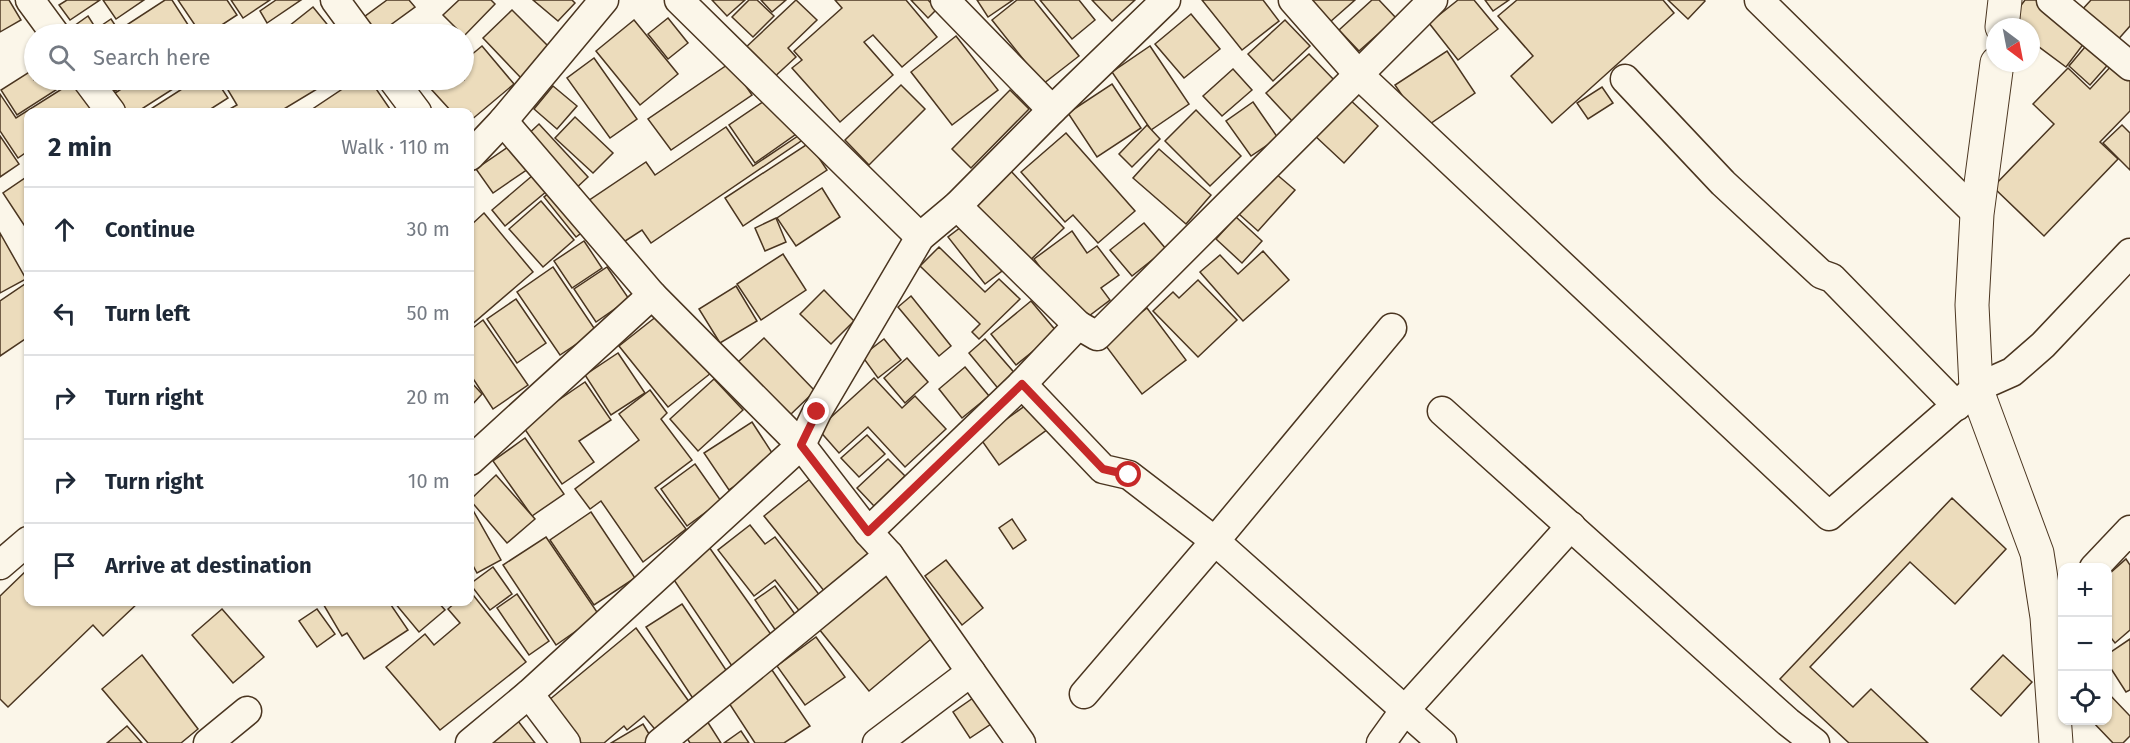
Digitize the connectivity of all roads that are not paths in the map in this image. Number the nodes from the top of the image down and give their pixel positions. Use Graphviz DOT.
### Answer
graph roads {
  1 [pos="30,0"];
  2 [pos="335,0"];
  3 [pos="604,0"];
  4 [pos="679,0"];
  5 [pos="945,0"];
  6 [pos="1166,0"];
  7 [pos="1293,0"];
  8 [pos="1433,0"];
  9 [pos="1759,0"];
  10 [pos="2005,0"];
  11 [pos="2051,0"];
  12 [pos="2003,18"];
  13 [pos="48,24"];
  14 [pos="353,24"];
  15 [pos="2130,66"];
  16 [pos="1996,72"];
  17 [pos="1359,75"];
  18 [pos="1624,79"];
  19 [pos="94,90"];
  20 [pos="400,90"];
  21 [pos="108,108"];
  22 [pos="414,108"];
  23 [pos="1052,110"];
  24 [pos="503,121"];
  25 [pos="474,152"];
  26 [pos="957,206"];
  27 [pos="1977,214"];
  28 [pos="920,237"];
  29 [pos="2130,253"];
  30 [pos="652,295"];
  31 [pos="1078,325"];
  32 [pos="1392,328"];
  33 [pos="1022,384"];
  34 [pos="1967,397"];
  35 [pos="1442,411"];
  36 [pos="801,445"];
  37 [pos="474,457"];
  38 [pos="1571,526"];
  39 [pos="2130,530"];
  40 [pos="868,532"];
  41 [pos="1215,541"];
  42 [pos="24,544"];
  43 [pos="889,555"];
  44 [pos="2098,563"];
  45 [pos="0,565"];
  46 [pos="2055,609"];
  47 [pos="971,672"];
  48 [pos="529,694"];
  49 [pos="1084,694"];
  50 [pos="247,711"];
  51 [pos="1404,711"];
  52 [pos="208,743"];
  53 [pos="470,743"];
  54 [pos="566,743"];
  55 [pos="660,743"];
  56 [pos="877,743"];
  57 [pos="1021,743"];
  58 [pos="1381,743"];
  59 [pos="1442,743"];
  60 [pos="1815,743"];
  61 [pos="2056,743"];
  1 -- 13 [label="street"];
  2 -- 14 [label="street"];
  3 -- 24 [label="street"];
  4 -- 28 [label="street"];
  5 -- 23 [label="street"];
  6 -- 23 [label="street"];
  7 -- 17 [label="street"];
  8 -- 17 [label="street"];
  9 -- 27 [label="street"];
  10 -- 12 [label="street"];
  11 -- 15 [label="street"];
  16 -- 27 [label="street"];
  17 -- 31 [label="street"];
  17 -- 34 [label="street"];
  18 -- 34 [label="street"];
  19 -- 21 [label="street"];
  20 -- 22 [label="street"];
  23 -- 26 [label="street"];
  24 -- 25 [label="street"];
  24 -- 30 [label="street"];
  26 -- 28 [label="street"];
  26 -- 31 [label="street"];
  27 -- 34 [label="street"];
  28 -- 36 [label="street"];
  29 -- 34 [label="street"];
  30 -- 36 [label="street"];
  30 -- 37 [label="street"];
  31 -- 33 [label="street"];
  32 -- 41 [label="street"];
  33 -- 40 [label="street"];
  33 -- 41 [label="street"];
  34 -- 46 [label="street"];
  35 -- 38 [label="street"];
  36 -- 40 [label="street"];
  36 -- 48 [label="street"];
  38 -- 51 [label="street"];
  38 -- 60 [label="street"];
  39 -- 44 [label="street"];
  40 -- 43 [label="street"];
  41 -- 49 [label="street"];
  41 -- 51 [label="street"];
  42 -- 45 [label="street"];
  43 -- 47 [label="street"];
  43 -- 55 [label="street"];
  46 -- 61 [label="street"];
  47 -- 56 [label="street"];
  47 -- 57 [label="street"];
  48 -- 53 [label="street"];
  48 -- 54 [label="street"];
  50 -- 52 [label="street"];
  51 -- 58 [label="street"];
  51 -- 59 [label="street"];
}
